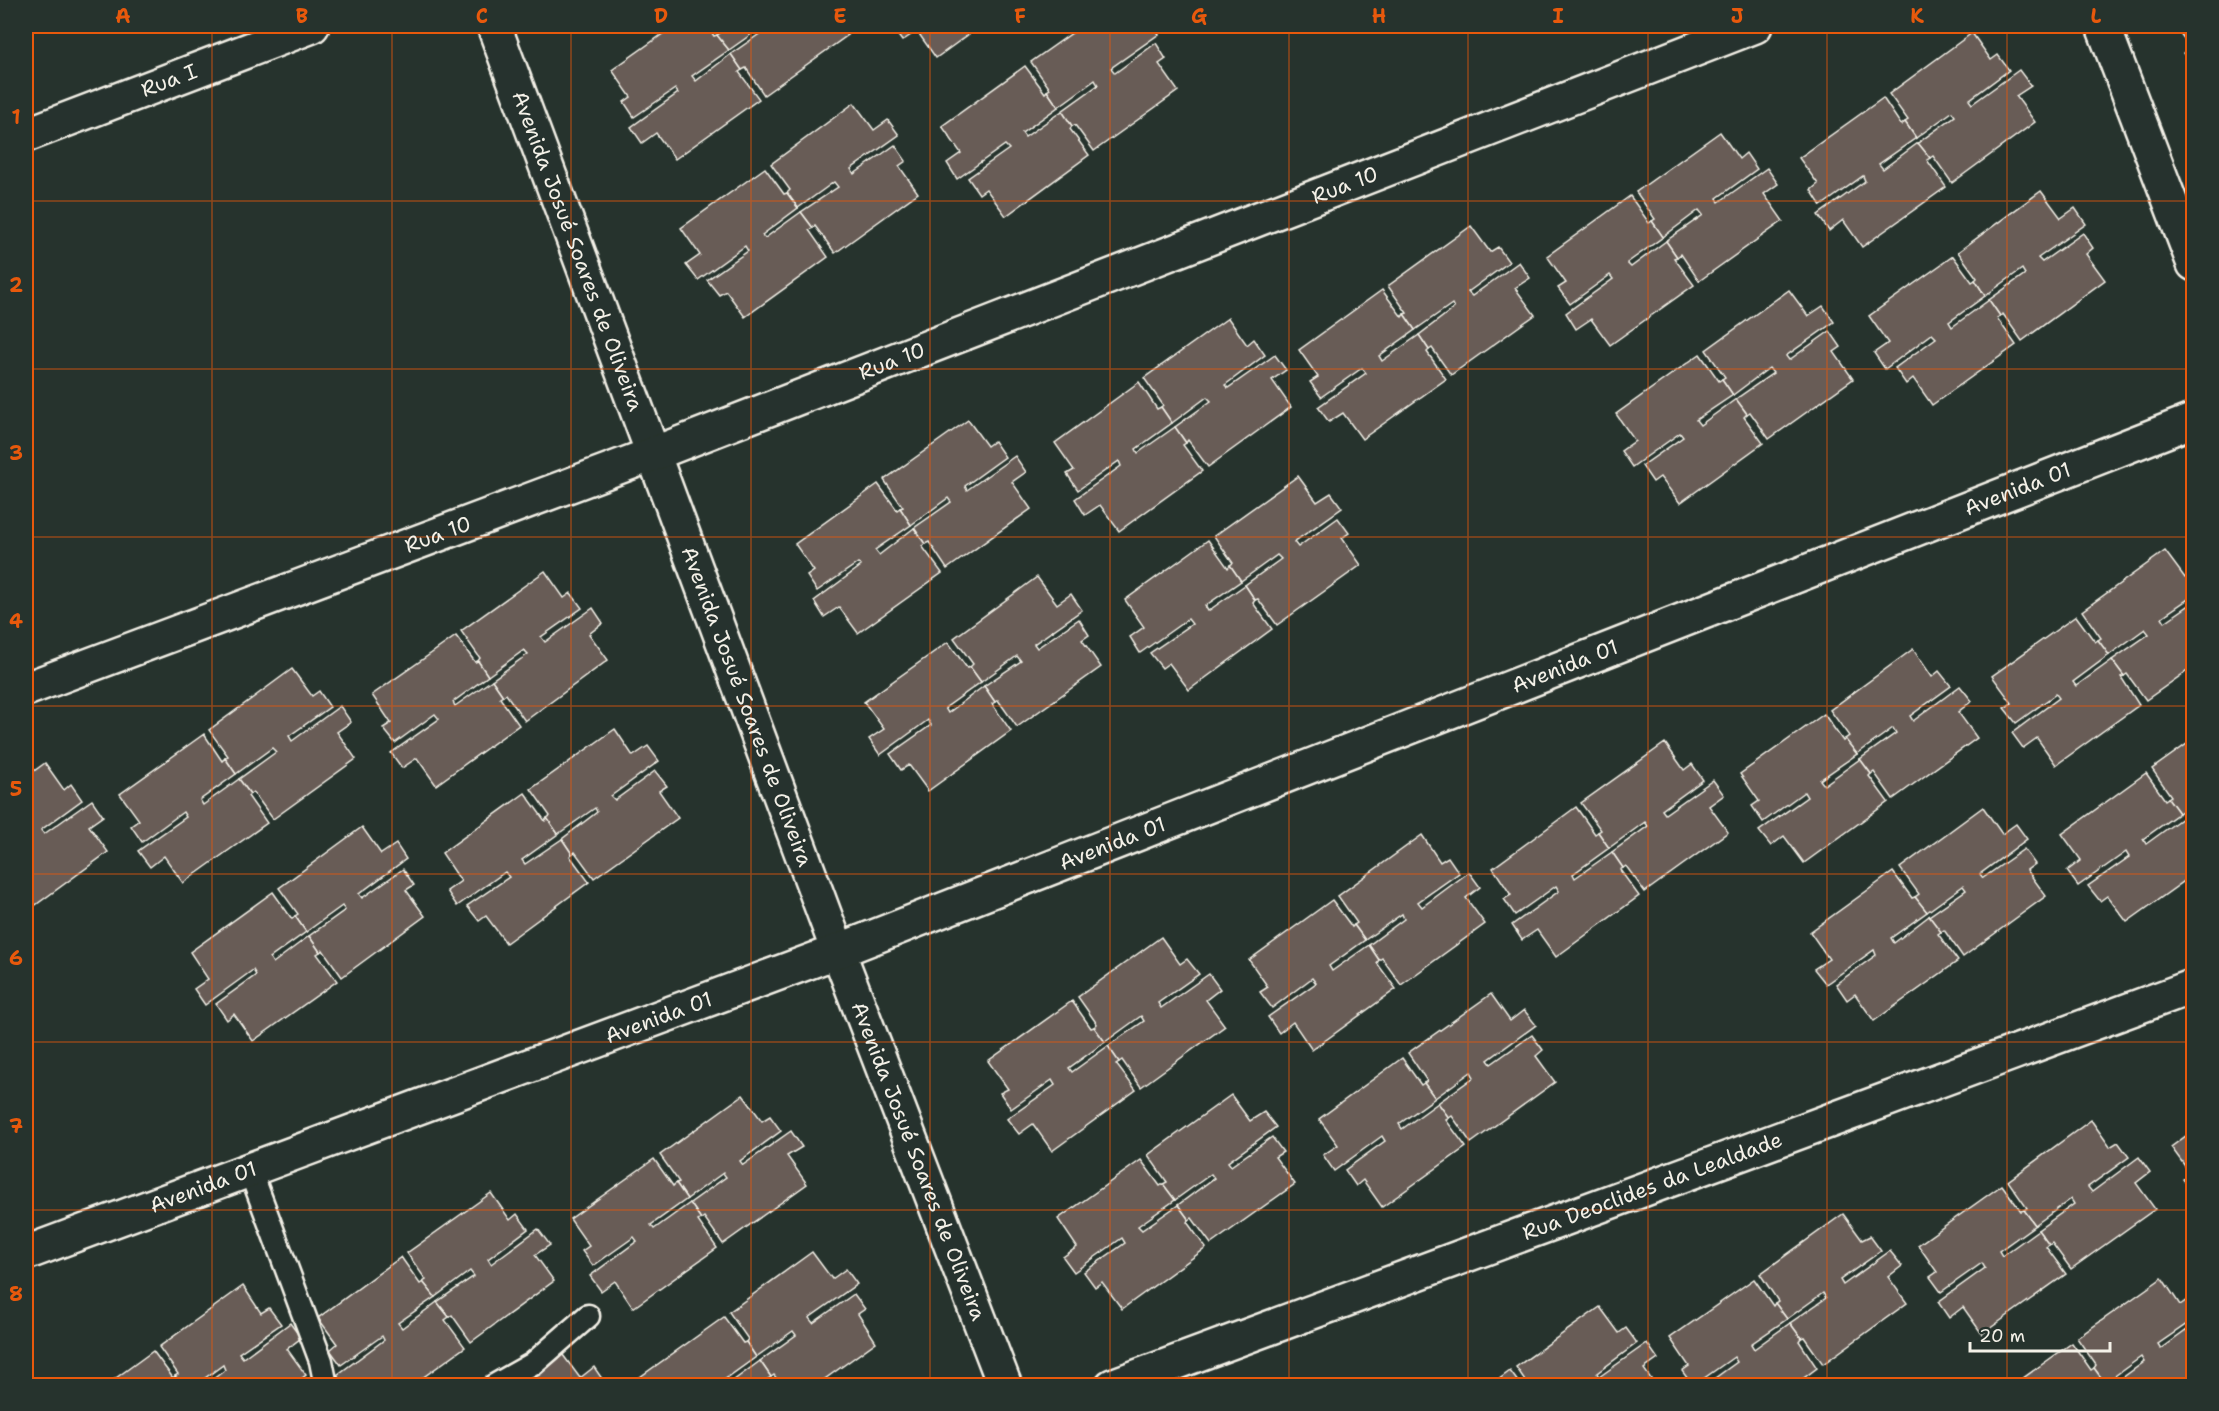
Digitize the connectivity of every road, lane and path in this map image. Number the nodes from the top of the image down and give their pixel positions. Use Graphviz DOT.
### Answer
graph roads {
  1 [pos="312,26"];
  2 [pos="494,26"];
  3 [pos="1755,26"];
  4 [pos="2103,26"];
  5 [pos="26,135"];
  6 [pos="2193,264"];
  7 [pos="2193,420"];
  8 [pos="653,454"];
  9 [pos="26,689"];
  10 [pos="838,951"];
  11 [pos="2193,986"];
  12 [pos="250,1170"];
  13 [pos="26,1253"];
  14 [pos="588,1316"];
  15 [pos="326,1386"];
  16 [pos="494,1386"];
  17 [pos="1005,1386"];
  18 [pos="1112,1386"];
  1 -- 5 [label="street, Rua I"];
  2 -- 8 [label="street, Avenida Josué Soares de Oliveira"];
  3 -- 8 [label="street, Rua 10"];
  4 -- 6 [label="street"];
  7 -- 10 [label="street, Avenida 01"];
  8 -- 9 [label="street, Rua 10"];
  8 -- 10 [label="street, Avenida Josué Soares de Oliveira"];
  10 -- 12 [label="street, Avenida 01"];
  10 -- 17 [label="street, Avenida Josué Soares de Oliveira"];
  11 -- 18 [label="street, Rua Deoclides da Lealdade"];
  12 -- 13 [label="street, Avenida 01"];
  12 -- 15 [label="lane"];
  14 -- 16 [label="lane"];
}
